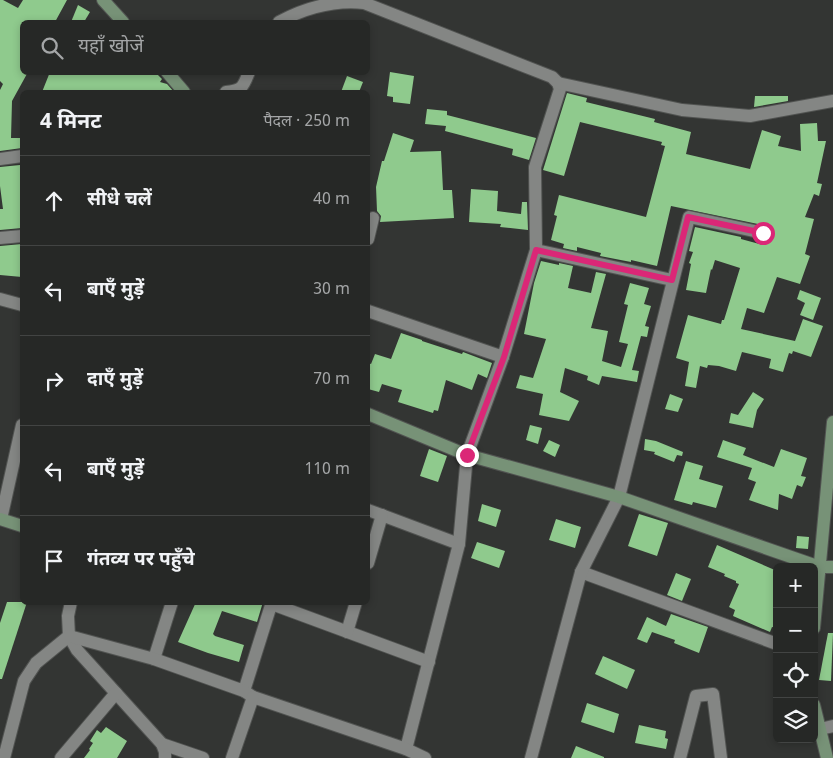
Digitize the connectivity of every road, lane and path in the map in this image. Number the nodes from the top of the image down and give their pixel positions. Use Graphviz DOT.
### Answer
graph roads {
  1 [pos="104,0"];
  2 [pos="120,20"];
  3 [pos="283,20"];
  4 [pos="170,75"];
  5 [pos="248,75"];
  6 [pos="558,83"];
  7 [pos="182,90"];
  8 [pos="239,90"];
  9 [pos="833,101"];
  10 [pos="20,156"];
  11 [pos="0,159"];
  12 [pos="372,218"];
  13 [pos="370,228"];
  14 [pos="763,233"];
  15 [pos="20,236"];
  16 [pos="0,238"];
  17 [pos="536,250"];
  18 [pos="672,280"];
  19 [pos="0,299"];
  20 [pos="20,304"];
  21 [pos="370,312"];
  22 [pos="504,357"];
  23 [pos="370,415"];
  24 [pos="833,422"];
  25 [pos="20,434"];
  26 [pos="467,455"];
  27 [pos="619,496"];
  28 [pos="370,511"];
  29 [pos="382,515"];
  30 [pos="0,519"];
  31 [pos="20,525"];
  32 [pos="459,544"];
  33 [pos="370,555"];
  34 [pos="820,567"];
  35 [pos="833,567"];
  36 [pos="580,572"];
  37 [pos="70,605"];
  38 [pos="171,605"];
  39 [pos="271,605"];
  40 [pos="277,605"];
  41 [pos="355,605"];
  42 [pos="816,608"];
  43 [pos="347,632"];
  44 [pos="68,636"];
  45 [pos="773,643"];
  46 [pos="154,659"];
  47 [pos="429,662"];
  48 [pos="116,693"];
  49 [pos="248,694"];
  50 [pos="818,722"];
  51 [pos="833,726"];
  52 [pos="820,730"];
  53 [pos="162,744"];
  54 [pos="406,749"];
  55 [pos="196,757"];
  56 [pos="4,758"];
  57 [pos="61,758"];
  58 [pos="165,758"];
  59 [pos="232,758"];
  60 [pos="425,758"];
  61 [pos="531,758"];
  62 [pos="680,758"];
  63 [pos="721,758"];
  64 [pos="826,758"];
  1 -- 2 [label="street"];
  3 -- 6 [label="street"];
  4 -- 7 [label="street"];
  5 -- 8 [label="street"];
  6 -- 9 [label="street"];
  6 -- 17 [label="street"];
  10 -- 11 [label="street"];
  12 -- 13 [label="street"];
  14 -- 18 [label="street"];
  15 -- 16 [label="street"];
  17 -- 18 [label="street"];
  17 -- 22 [label="street"];
  18 -- 27 [label="street"];
  19 -- 20 [label="street"];
  21 -- 22 [label="street"];
  22 -- 26 [label="street"];
  23 -- 26 [label="street"];
  24 -- 34 [label="street"];
  25 -- 30 [label="street"];
  26 -- 27 [label="street"];
  26 -- 32 [label="street"];
  27 -- 34 [label="street"];
  27 -- 36 [label="street"];
  28 -- 29 [label="street"];
  29 -- 32 [label="street"];
  29 -- 33 [label="street"];
  30 -- 31 [label="street"];
  32 -- 47 [label="street"];
  34 -- 35 [label="street"];
  34 -- 42 [label="street"];
  36 -- 45 [label="street"];
  36 -- 61 [label="street"];
  37 -- 44 [label="street"];
  38 -- 46 [label="street"];
  39 -- 49 [label="street"];
  40 -- 43 [label="street"];
  41 -- 43 [label="street"];
  43 -- 47 [label="street"];
  44 -- 46 [label="street"];
  44 -- 48 [label="street"];
  44 -- 56 [label="street"];
  46 -- 49 [label="street"];
  47 -- 54 [label="street"];
  48 -- 53 [label="street"];
  48 -- 57 [label="street"];
  49 -- 54 [label="street"];
  49 -- 59 [label="street"];
  50 -- 52 [label="street"];
  51 -- 52 [label="street"];
  52 -- 64 [label="street"];
  53 -- 55 [label="street"];
  53 -- 58 [label="street"];
  54 -- 60 [label="street"];
  62 -- 63 [label="street"];
}
